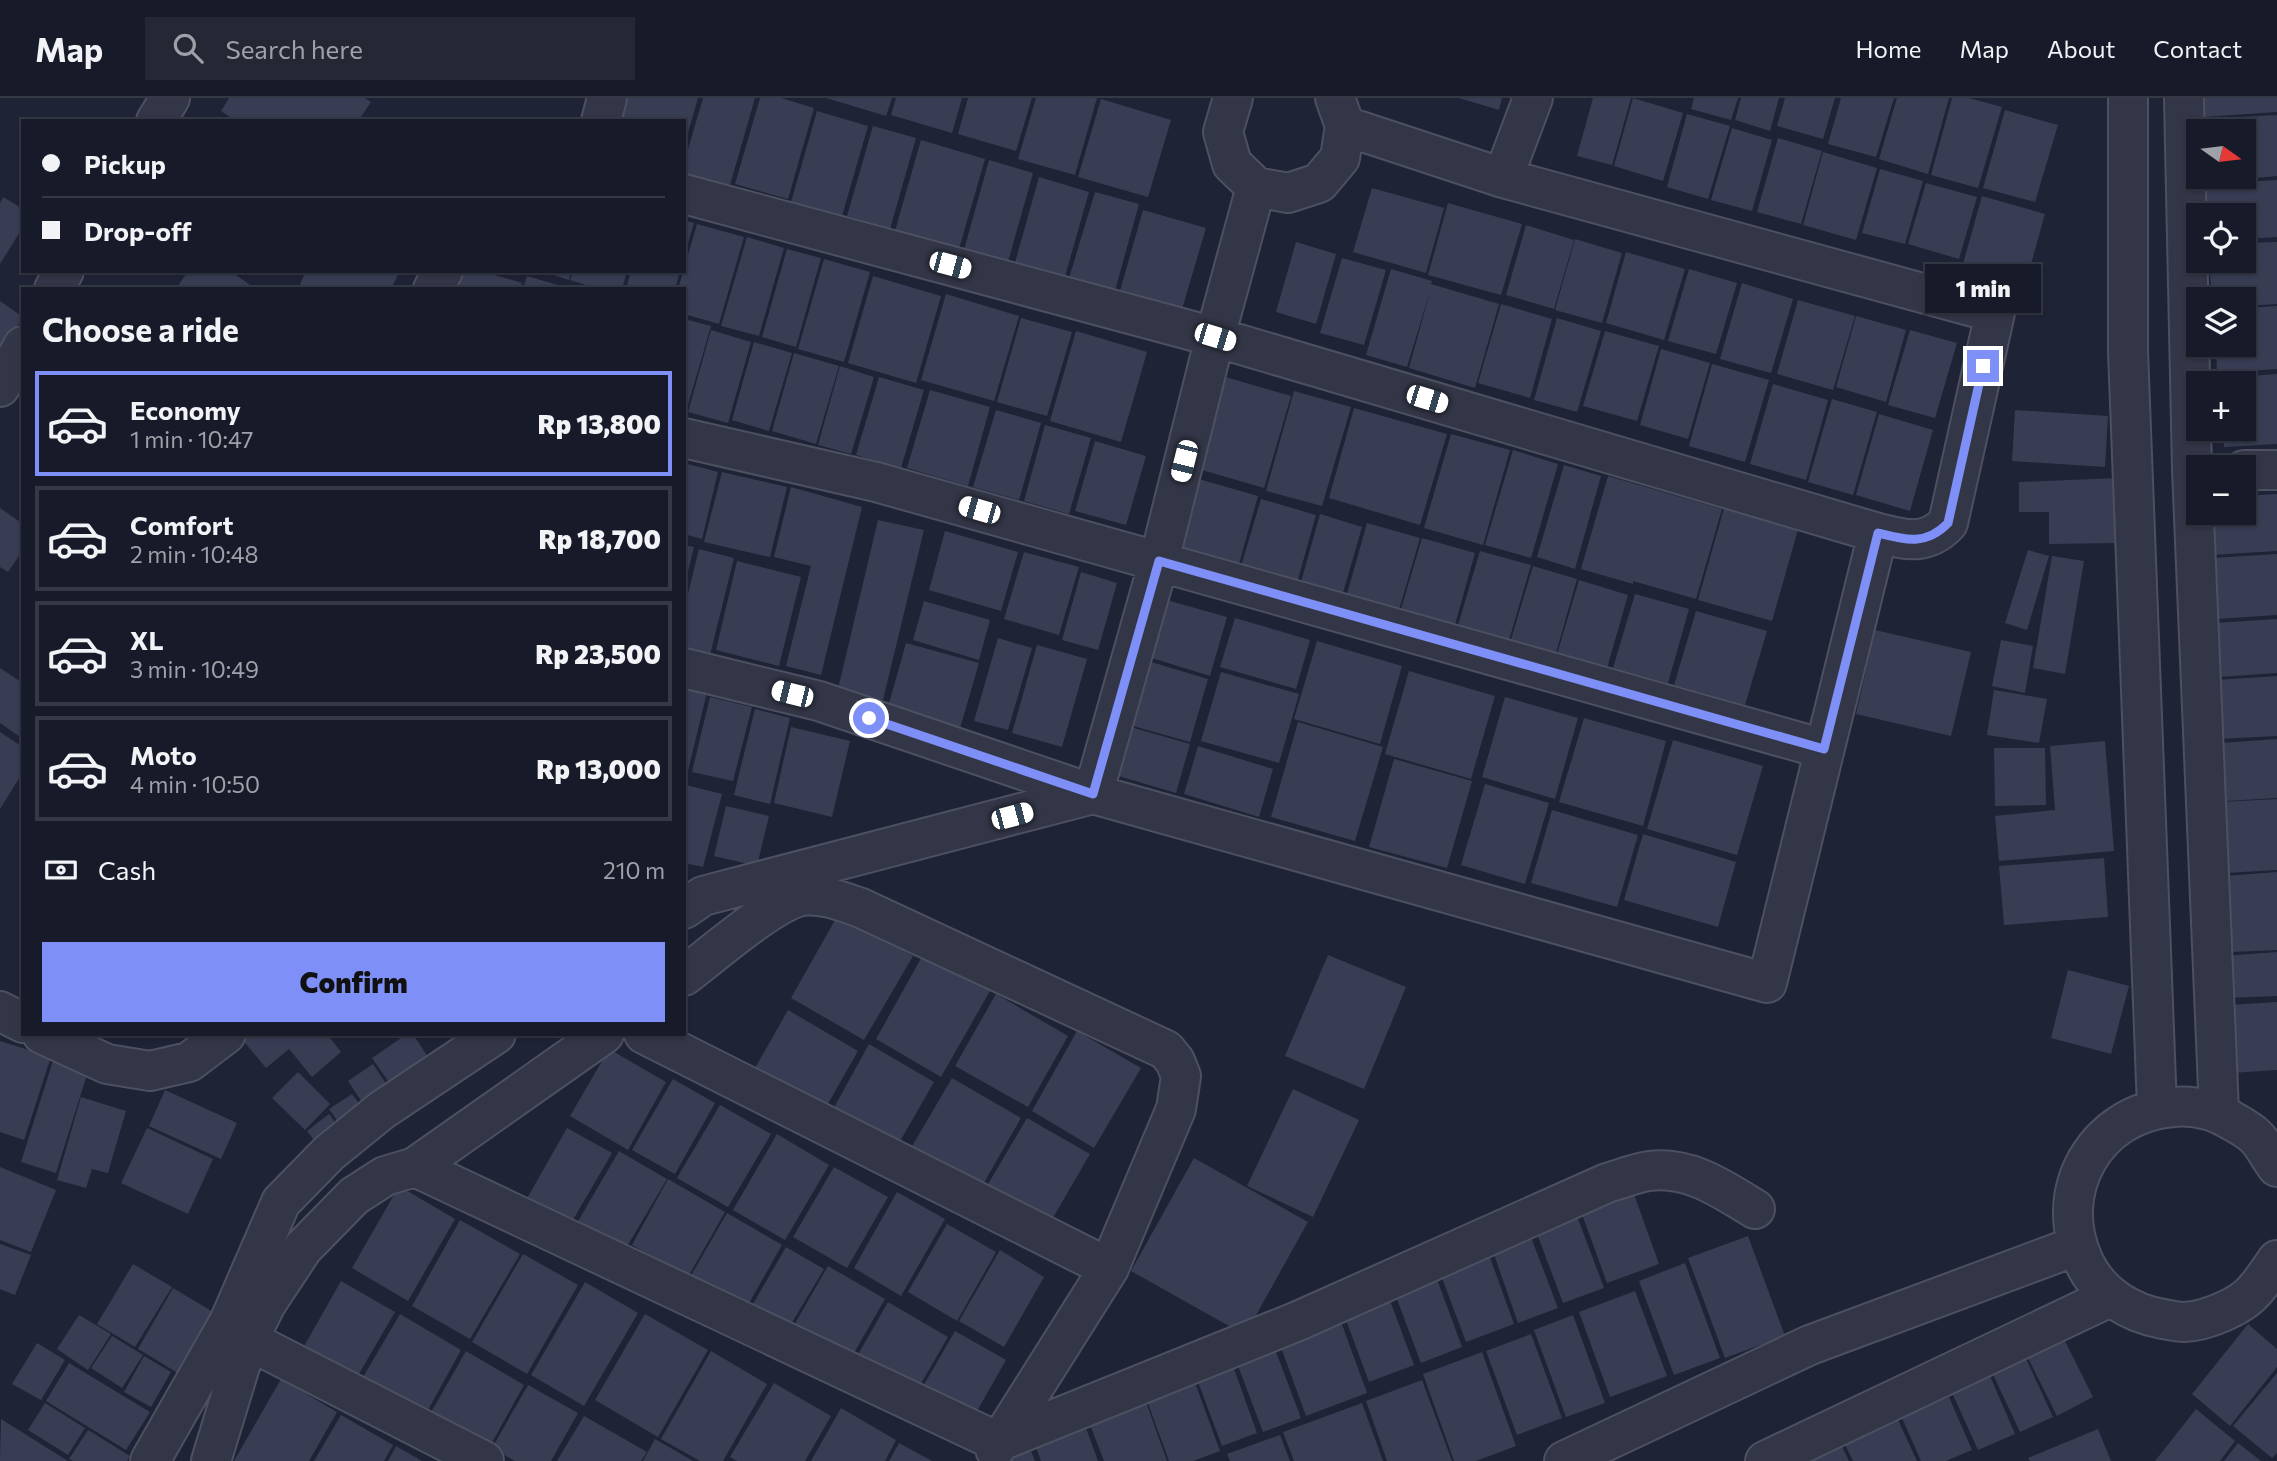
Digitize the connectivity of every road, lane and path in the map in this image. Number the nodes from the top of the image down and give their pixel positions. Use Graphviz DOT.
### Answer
graph roads {
  1 [pos="170,98"];
  2 [pos="607,98"];
  3 [pos="1231,98"];
  4 [pos="1533,98"];
  5 [pos="2128,98"];
  6 [pos="2184,98"];
  7 [pos="1340,112"];
  8 [pos="157,119"];
  9 [pos="602,119"];
  10 [pos="1503,177"];
  11 [pos="1256,187"];
  12 [pos="686,195"];
  13 [pos="1215,337"];
  14 [pos="21,350"];
  15 [pos="0,387"];
  16 [pos="686,438"];
  17 [pos="2195,455"];
  18 [pos="2256,470"];
  19 [pos="2277,470"];
  20 [pos="2197,525"];
  21 [pos="1878,533"];
  22 [pos="1159,561"];
  23 [pos="686,668"];
  24 [pos="1824,749"];
  25 [pos="1093,794"];
  26 [pos="690,899"];
  27 [pos="686,975"];
  28 [pos="0,1011"];
  29 [pos="21,1022"];
  30 [pos="47,1036"];
  31 [pos="223,1036"];
  32 [pos="493,1036"];
  33 [pos="601,1036"];
  34 [pos="648,1036"];
  35 [pos="2157,1108"];
  36 [pos="2219,1112"];
  37 [pos="415,1167"];
  38 [pos="2277,1167"];
  39 [pos="1755,1209"];
  40 [pos="2076,1246"];
  41 [pos="2277,1260"];
  42 [pos="1109,1268"];
  43 [pos="2110,1297"];
  44 [pos="2265,1302"];
  45 [pos="248,1340"];
  46 [pos="994,1452"];
  47 [pos="150,1461"];
  48 [pos="211,1461"];
  49 [pos="484,1461"];
  50 [pos="1564,1461"];
  51 [pos="1765,1461"];
  1 -- 8 [label="street"];
  2 -- 9 [label="street"];
  3 -- 11 [label="street"];
  4 -- 10 [label="street"];
  5 -- 35 [label="street"];
  6 -- 17 [label="street"];
  7 -- 10 [label="street"];
  7 -- 11 [label="street"];
  10 -- 21 [label="street"];
  11 -- 13 [label="street"];
  12 -- 13 [label="street"];
  13 -- 21 [label="street"];
  13 -- 22 [label="street"];
  14 -- 15 [label="street"];
  16 -- 22 [label="street"];
  18 -- 19 [label="street"];
  20 -- 36 [label="street"];
  21 -- 24 [label="street"];
  22 -- 24 [label="street"];
  22 -- 25 [label="street"];
  23 -- 25 [label="street"];
  24 -- 25 [label="street"];
  25 -- 26 [label="street"];
  27 -- 42 [label="street"];
  28 -- 29 [label="street"];
  30 -- 31 [label="street"];
  32 -- 47 [label="street"];
  33 -- 37 [label="street"];
  34 -- 42 [label="street"];
  35 -- 36 [label="street"];
  35 -- 40 [label="street"];
  36 -- 38 [label="street"];
  37 -- 45 [label="street"];
  37 -- 46 [label="street"];
  39 -- 46 [label="street"];
  40 -- 43 [label="street"];
  40 -- 50 [label="street"];
  41 -- 44 [label="street"];
  42 -- 46 [label="street"];
  43 -- 44 [label="street"];
  43 -- 51 [label="street"];
  45 -- 48 [label="street"];
  45 -- 49 [label="street"];
}
